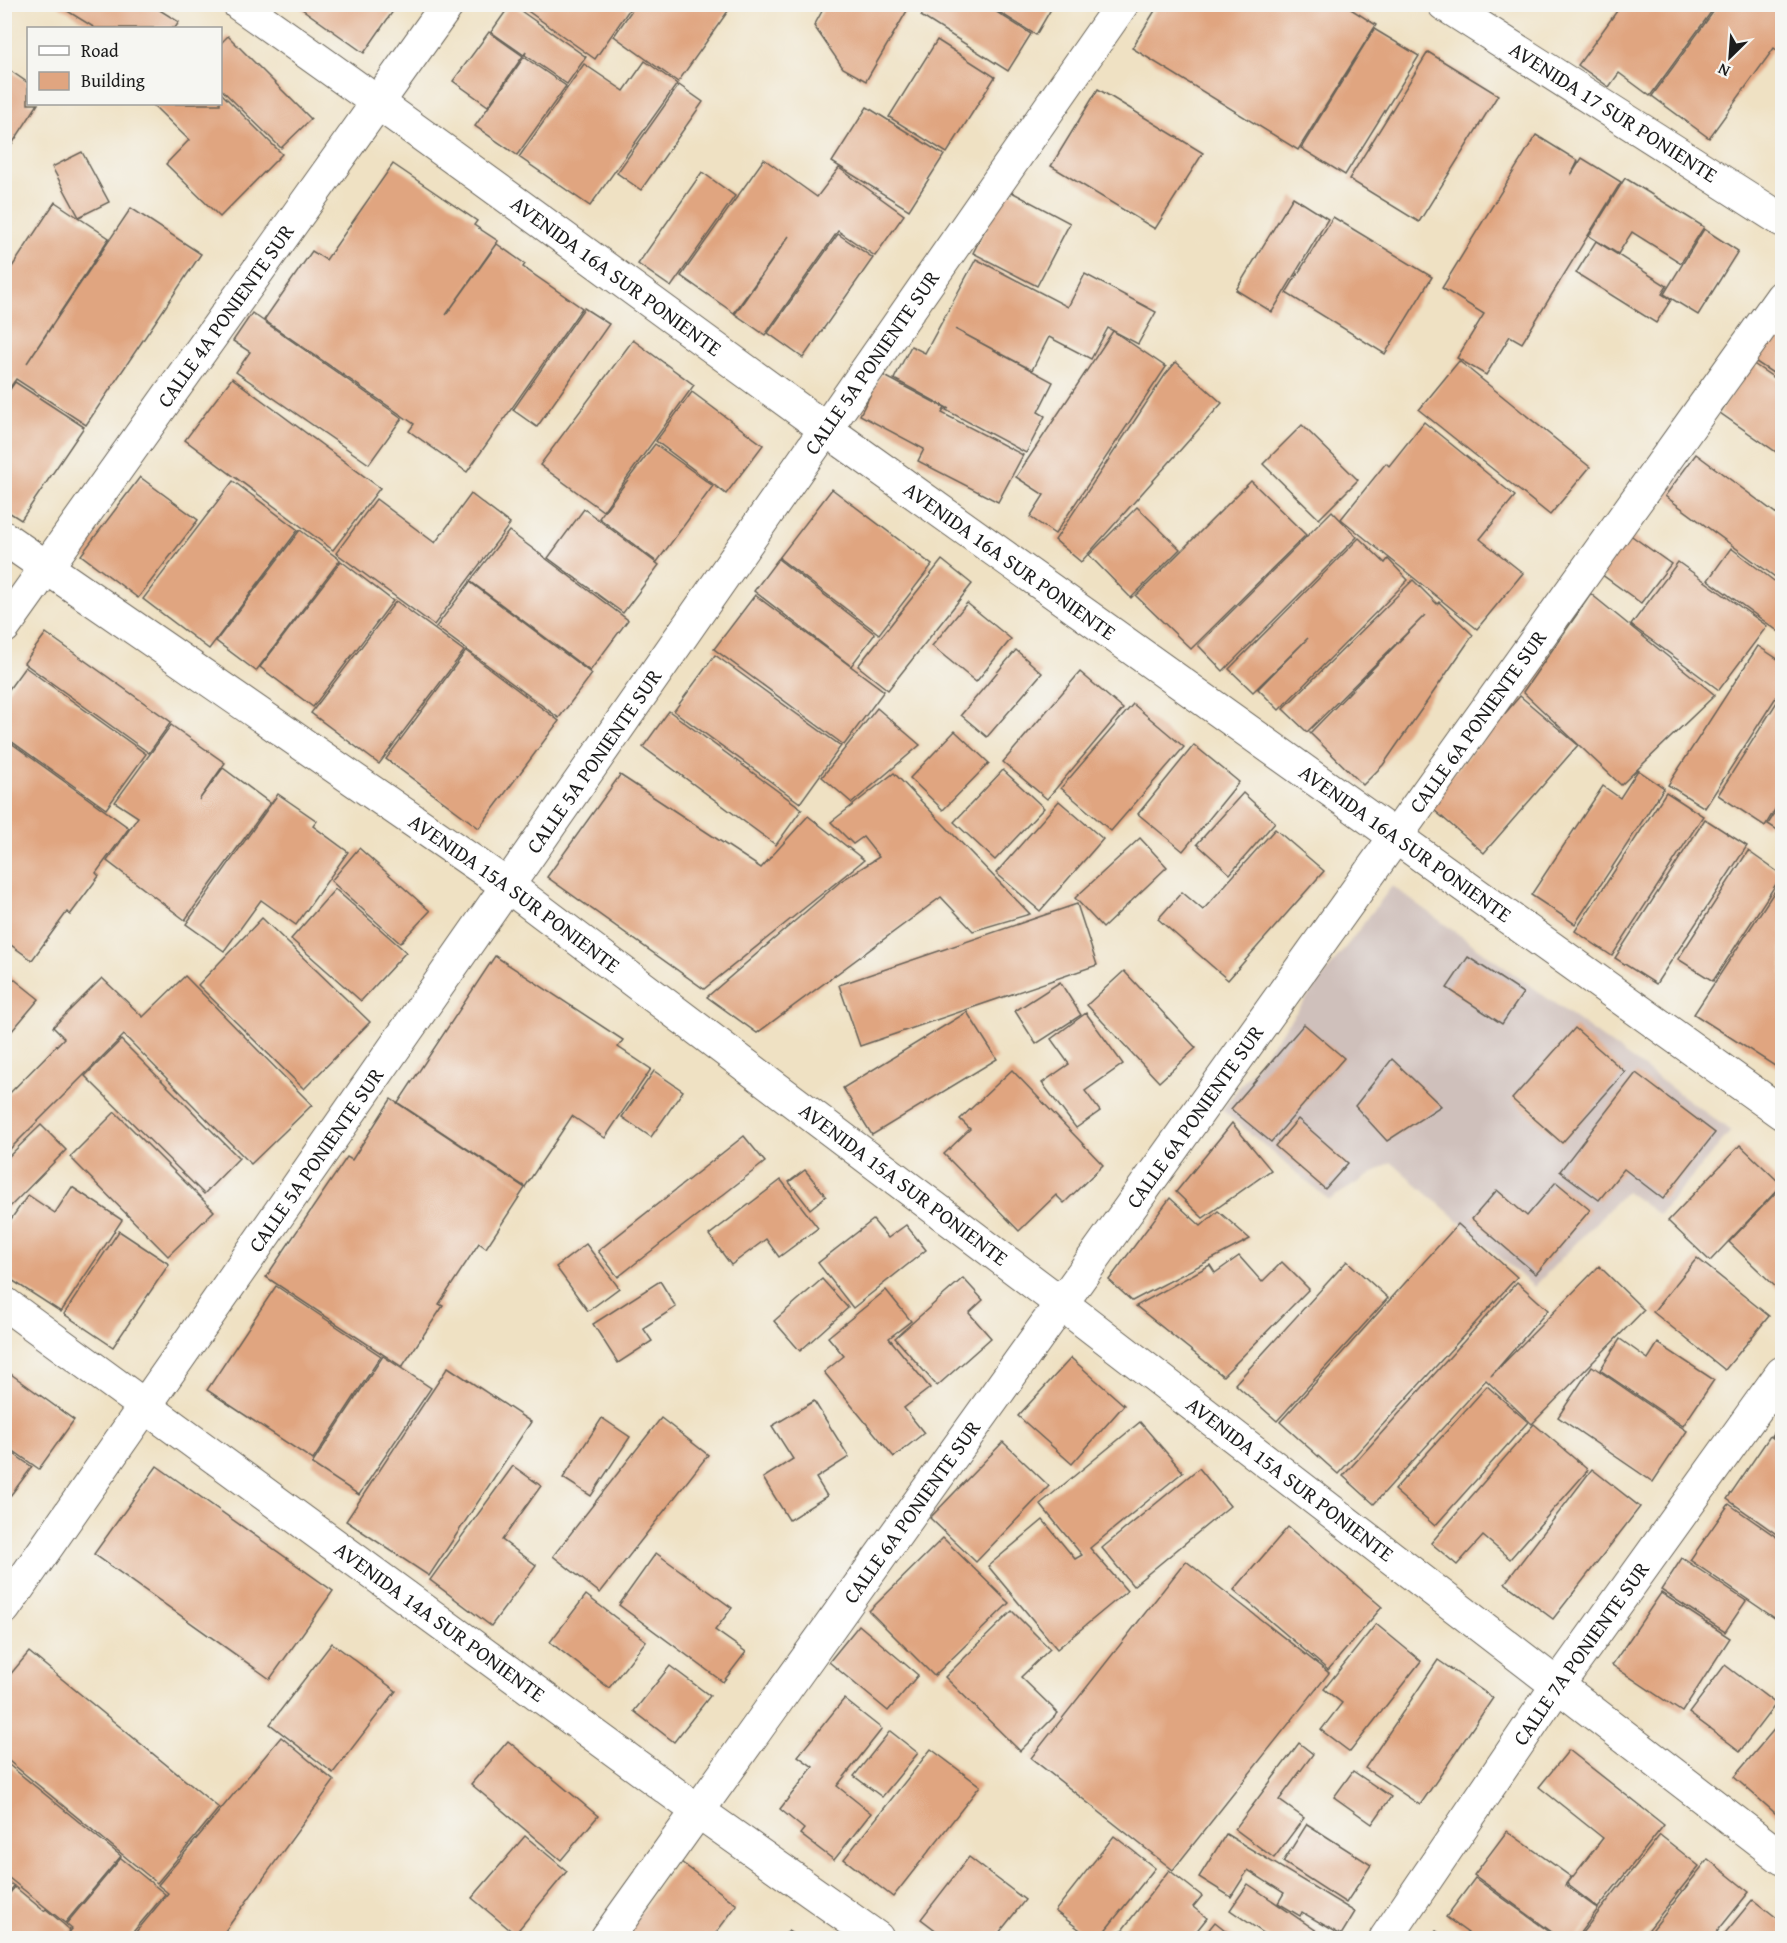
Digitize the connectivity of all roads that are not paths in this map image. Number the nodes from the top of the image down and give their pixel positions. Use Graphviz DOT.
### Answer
graph roads {
  1 [pos="239,4"];
  2 [pos="448,4"];
  3 [pos="1122,4"];
  4 [pos="1444,4"];
  5 [pos="379,102"];
  6 [pos="1782,220"];
  7 [pos="1782,297"];
  8 [pos="826,429"];
  9 [pos="4,538"];
  10 [pos="48,566"];
  11 [pos="4,627"];
  12 [pos="1397,836"];
  13 [pos="508,886"];
  14 [pos="1782,1113"];
  15 [pos="4,1303"];
  16 [pos="1062,1304"];
  17 [pos="1782,1373"];
  18 [pos="146,1406"];
  19 [pos="4,1608"];
  20 [pos="1557,1686"];
  21 [pos="698,1811"];
  22 [pos="1782,1858"];
  23 [pos="607,1938"];
  24 [pos="877,1938"];
  25 [pos="1386,1938"];
  1 -- 5 [label="street, AVENIDA 16A SUR PONIENTE"];
  2 -- 5 [label="street, CALLE 4A PONIENTE SUR"];
  3 -- 8 [label="street, CALLE 5A PONIENTE SUR"];
  4 -- 6 [label="street, AVENIDA 17 SUR PONIENTE"];
  5 -- 8 [label="street, AVENIDA 16A SUR PONIENTE"];
  5 -- 10 [label="street, CALLE 4A PONIENTE SUR"];
  7 -- 12 [label="street, CALLE 6A PONIENTE SUR"];
  8 -- 12 [label="street, AVENIDA 16A SUR PONIENTE"];
  8 -- 13 [label="street, CALLE 5A PONIENTE SUR"];
  9 -- 10 [label="street, AVENIDA 15A SUR PONIENTE"];
  10 -- 11 [label="street, CALLE 4A PONIENTE SUR"];
  10 -- 13 [label="street, AVENIDA 15A SUR PONIENTE"];
  12 -- 14 [label="street, AVENIDA 16A SUR PONIENTE"];
  12 -- 16 [label="street, CALLE 6A PONIENTE SUR"];
  13 -- 16 [label="street, AVENIDA 15A SUR PONIENTE"];
  13 -- 18 [label="street, CALLE 5A PONIENTE SUR"];
  15 -- 18 [label="street, AVENIDA 14A SUR PONIENTE"];
  16 -- 20 [label="street, AVENIDA 15A SUR PONIENTE"];
  16 -- 21 [label="street, CALLE 6A PONIENTE SUR"];
  17 -- 20 [label="street, CALLE 7A PONIENTE SUR"];
  18 -- 19 [label="street, CALLE 5A PONIENTE SUR"];
  18 -- 21 [label="street, AVENIDA 14A SUR PONIENTE"];
  20 -- 22 [label="street, AVENIDA 15A SUR PONIENTE"];
  20 -- 25 [label="street, CALLE 7A PONIENTE SUR"];
  21 -- 23 [label="street, CALLE 6A PONIENTE SUR"];
  21 -- 24 [label="street, AVENIDA 14A SUR PONIENTE"];
}
